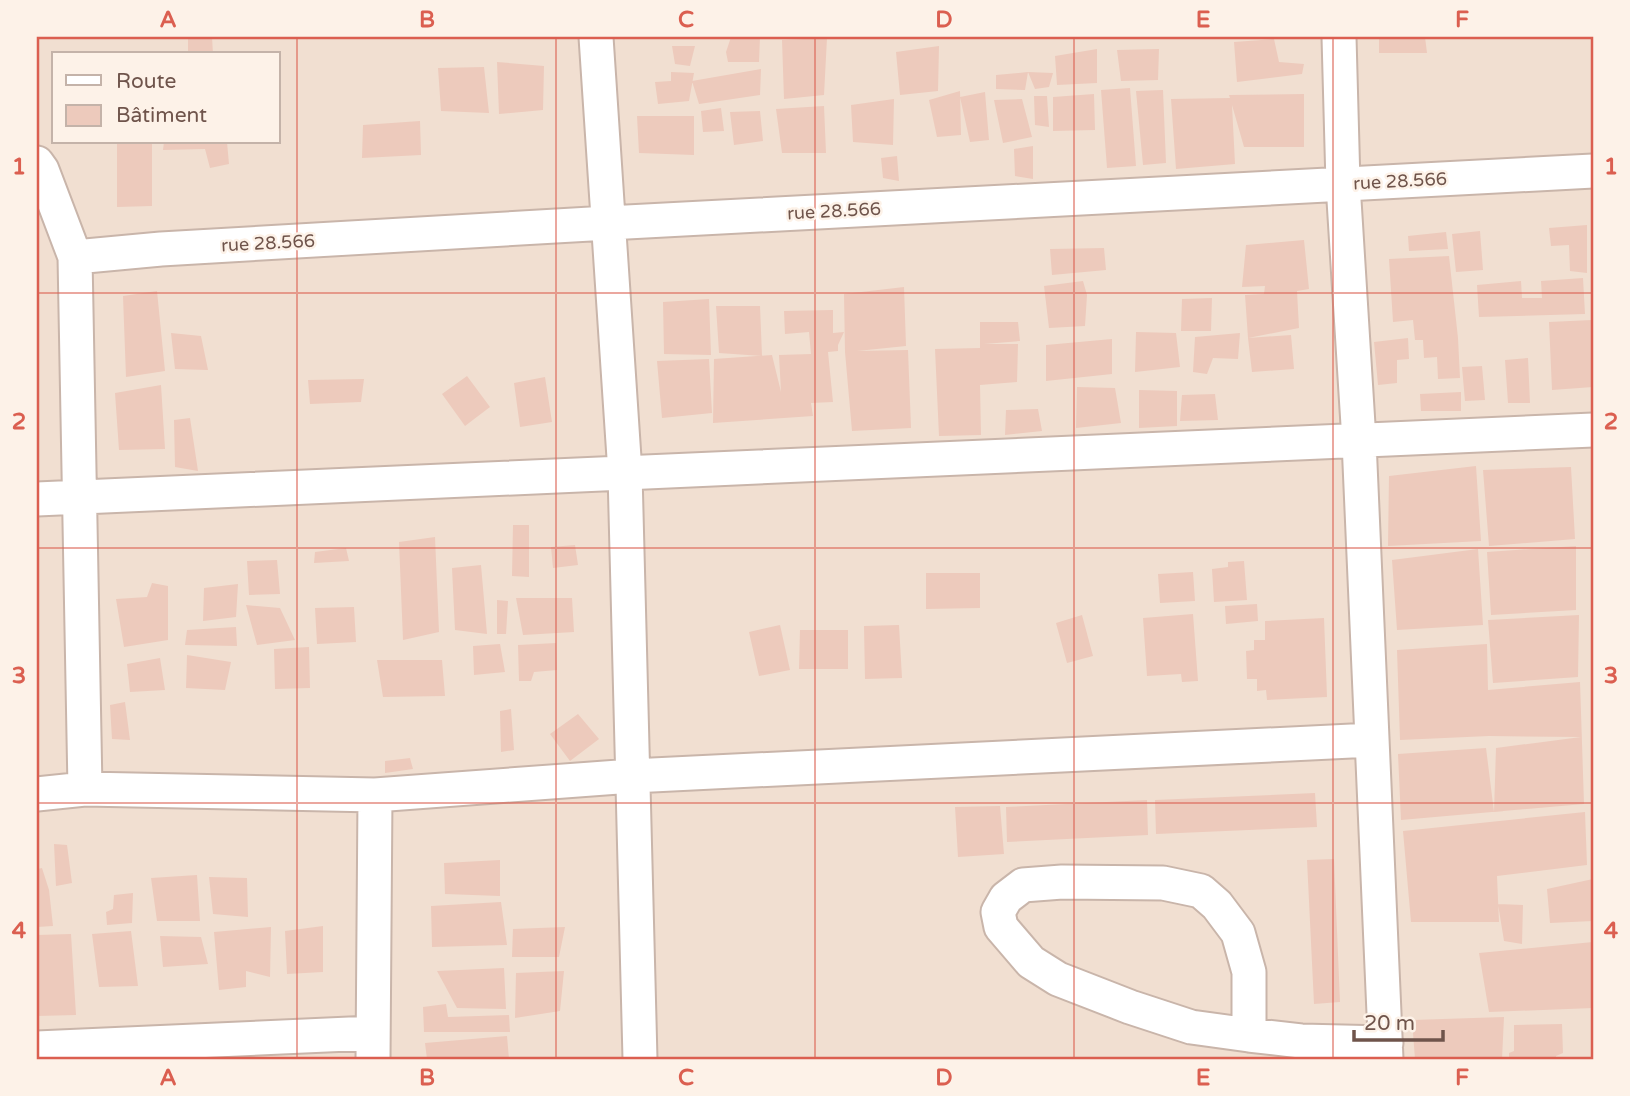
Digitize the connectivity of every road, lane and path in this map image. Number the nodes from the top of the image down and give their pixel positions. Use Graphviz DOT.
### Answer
graph roads {
  1 [pos="596,37"];
  2 [pos="1339,37"];
  3 [pos="37,163"];
  4 [pos="1593,171"];
  5 [pos="1343,184"];
  6 [pos="608,223"];
  7 [pos="75,257"];
  8 [pos="1593,430"];
  9 [pos="1359,441"];
  10 [pos="625,473"];
  11 [pos="79,497"];
  12 [pos="37,499"];
  13 [pos="1372,740"];
  14 [pos="632,776"];
  15 [pos="85,789"];
  16 [pos="37,794"];
  17 [pos="375,795"];
  18 [pos="1249,1035"];
  19 [pos="372,1046"];
  20 [pos="37,1048"];
  21 [pos="1386,1051"];
  22 [pos="640,1059"];
  1 -- 6 [label="street"];
  2 -- 5 [label="street"];
  3 -- 7 [label="street"];
  4 -- 5 [label="street, rue 28.566"];
  5 -- 6 [label="street, rue 28.566"];
  5 -- 9 [label="street"];
  6 -- 7 [label="street, rue 28.566"];
  6 -- 10 [label="street"];
  7 -- 11 [label="street"];
  8 -- 9 [label="street"];
  9 -- 10 [label="street"];
  9 -- 13 [label="street"];
  10 -- 11 [label="street"];
  10 -- 14 [label="street"];
  11 -- 12 [label="street"];
  11 -- 15 [label="street"];
  13 -- 14 [label="street"];
  13 -- 21 [label="street"];
  14 -- 17 [label="street"];
  14 -- 22 [label="street"];
  15 -- 16 [label="street"];
  15 -- 17 [label="street"];
  17 -- 19 [label="street"];
  18 -- 18 [label="street"];
  18 -- 21 [label="street"];
  19 -- 20 [label="street"];
}
